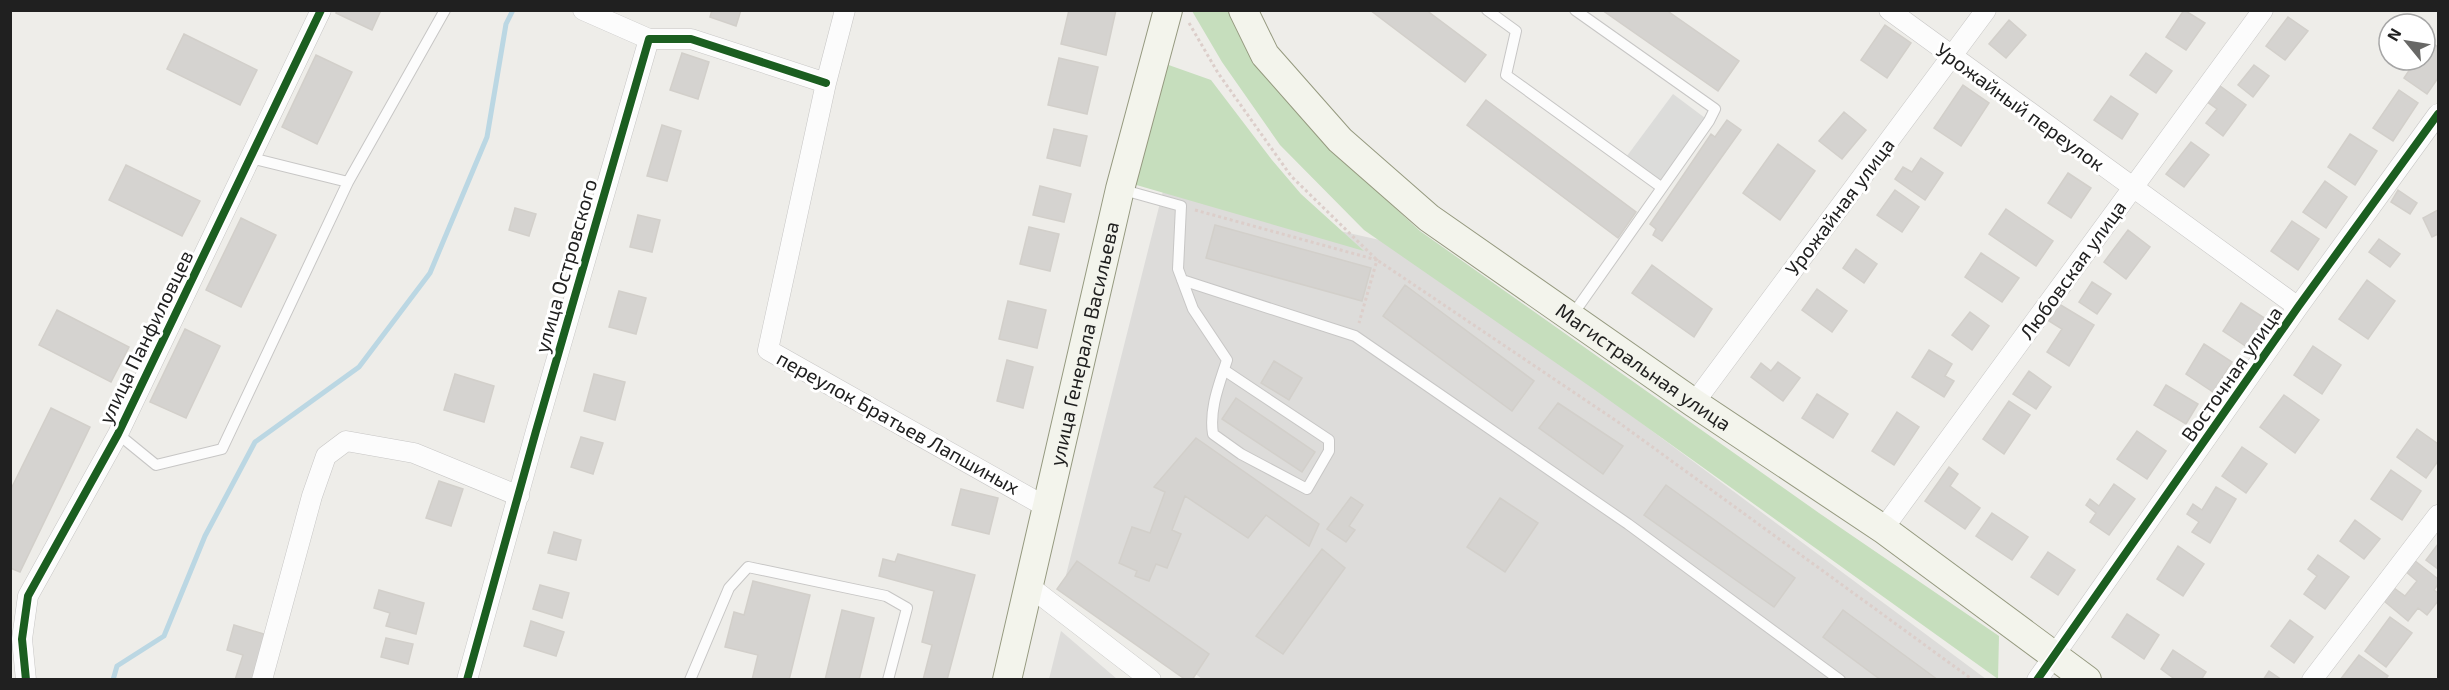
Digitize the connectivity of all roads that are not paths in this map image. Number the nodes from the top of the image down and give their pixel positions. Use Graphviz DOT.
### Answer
graph roads {
  1 [pos="321,10"];
  2 [pos="445,10"];
  3 [pos="583,10"];
  4 [pos="845,10"];
  5 [pos="1243,10"];
  6 [pos="1487,10"];
  7 [pos="1575,10"];
  8 [pos="1889,10"];
  9 [pos="1986,10"];
  10 [pos="2263,10"];
  11 [pos="1178,16"];
  12 [pos="649,39"];
  13 [pos="1953,57"];
  14 [pos="826,83"];
  15 [pos="2439,114"];
  16 [pos="251,158"];
  17 [pos="348,182"];
  18 [pos="1660,187"];
  19 [pos="1120,189"];
  20 [pos="2132,189"];
  21 [pos="1182,280"];
  22 [pos="2298,308"];
  23 [pos="1570,317"];
  24 [pos="1224,370"];
  25 [pos="1694,402"];
  26 [pos="118,434"];
  27 [pos="519,496"];
  28 [pos="1048,508"];
  29 [pos="2439,515"];
  30 [pos="1883,529"];
  31 [pos="1029,586"];
  32 [pos="2054,655"];
  33 [pos="26,680"];
  34 [pos="262,680"];
  35 [pos="467,680"];
  36 [pos="690,680"];
  37 [pos="888,680"];
  38 [pos="1007,680"];
  39 [pos="1151,680"];
  40 [pos="1840,680"];
  41 [pos="2037,680"];
  42 [pos="2087,680"];
  43 [pos="2312,680"];
  1 -- 16 [label="street, улица Панфиловцев"];
  2 -- 17 [label="lane"];
  3 -- 12 [label="street"];
  4 -- 14 [label="street, переулок Братьев Лапшиных"];
  5 -- 23 [label="main road, Магистральная улица"];
  6 -- 18 [label="lane"];
  7 -- 18 [label="lane"];
  8 -- 13 [label="street, Урожайный переулок"];
  9 -- 13 [label="street, Урожайная улица"];
  10 -- 20 [label="street, Любовская улица"];
  11 -- 19 [label="main road, улица Генерала Васильева"];
  12 -- 14 [label="street"];
  12 -- 27 [label="street, улица Островского"];
  13 -- 20 [label="street, Урожайный переулок"];
  13 -- 25 [label="street, Урожайная улица"];
  14 -- 28 [label="street, переулок Братьев Лапшиных"];
  15 -- 22 [label="street, Восточная улица"];
  16 -- 17 [label="lane"];
  16 -- 26 [label="street, улица Панфиловцев"];
  17 -- 26 [label="lane"];
  18 -- 23 [label="lane"];
  19 -- 21 [label="lane"];
  19 -- 28 [label="main road, улица Генерала Васильева"];
  20 -- 22 [label="street, Урожайный переулок"];
  20 -- 30 [label="street, Любовская улица"];
  21 -- 24 [label="lane"];
  21 -- 40 [label="lane"];
  22 -- 32 [label="street, Восточная улица"];
  23 -- 25 [label="main road, Магистральная улица"];
  24 -- 24 [label="lane"];
  25 -- 30 [label="main road, Магистральная улица"];
  26 -- 33 [label="street, улица Панфиловцев"];
  27 -- 34 [label="street"];
  27 -- 35 [label="street, улица Островского"];
  28 -- 31 [label="main road, улица Генерала Васильева"];
  29 -- 43 [label="street"];
  30 -- 32 [label="main road, Магистральная улица"];
  31 -- 38 [label="main road, улица Генерала Васильева"];
  31 -- 39 [label="street"];
  32 -- 41 [label="street, Восточная улица"];
  32 -- 42 [label="main road, Магистральная улица"];
  36 -- 37 [label="lane"];
}
